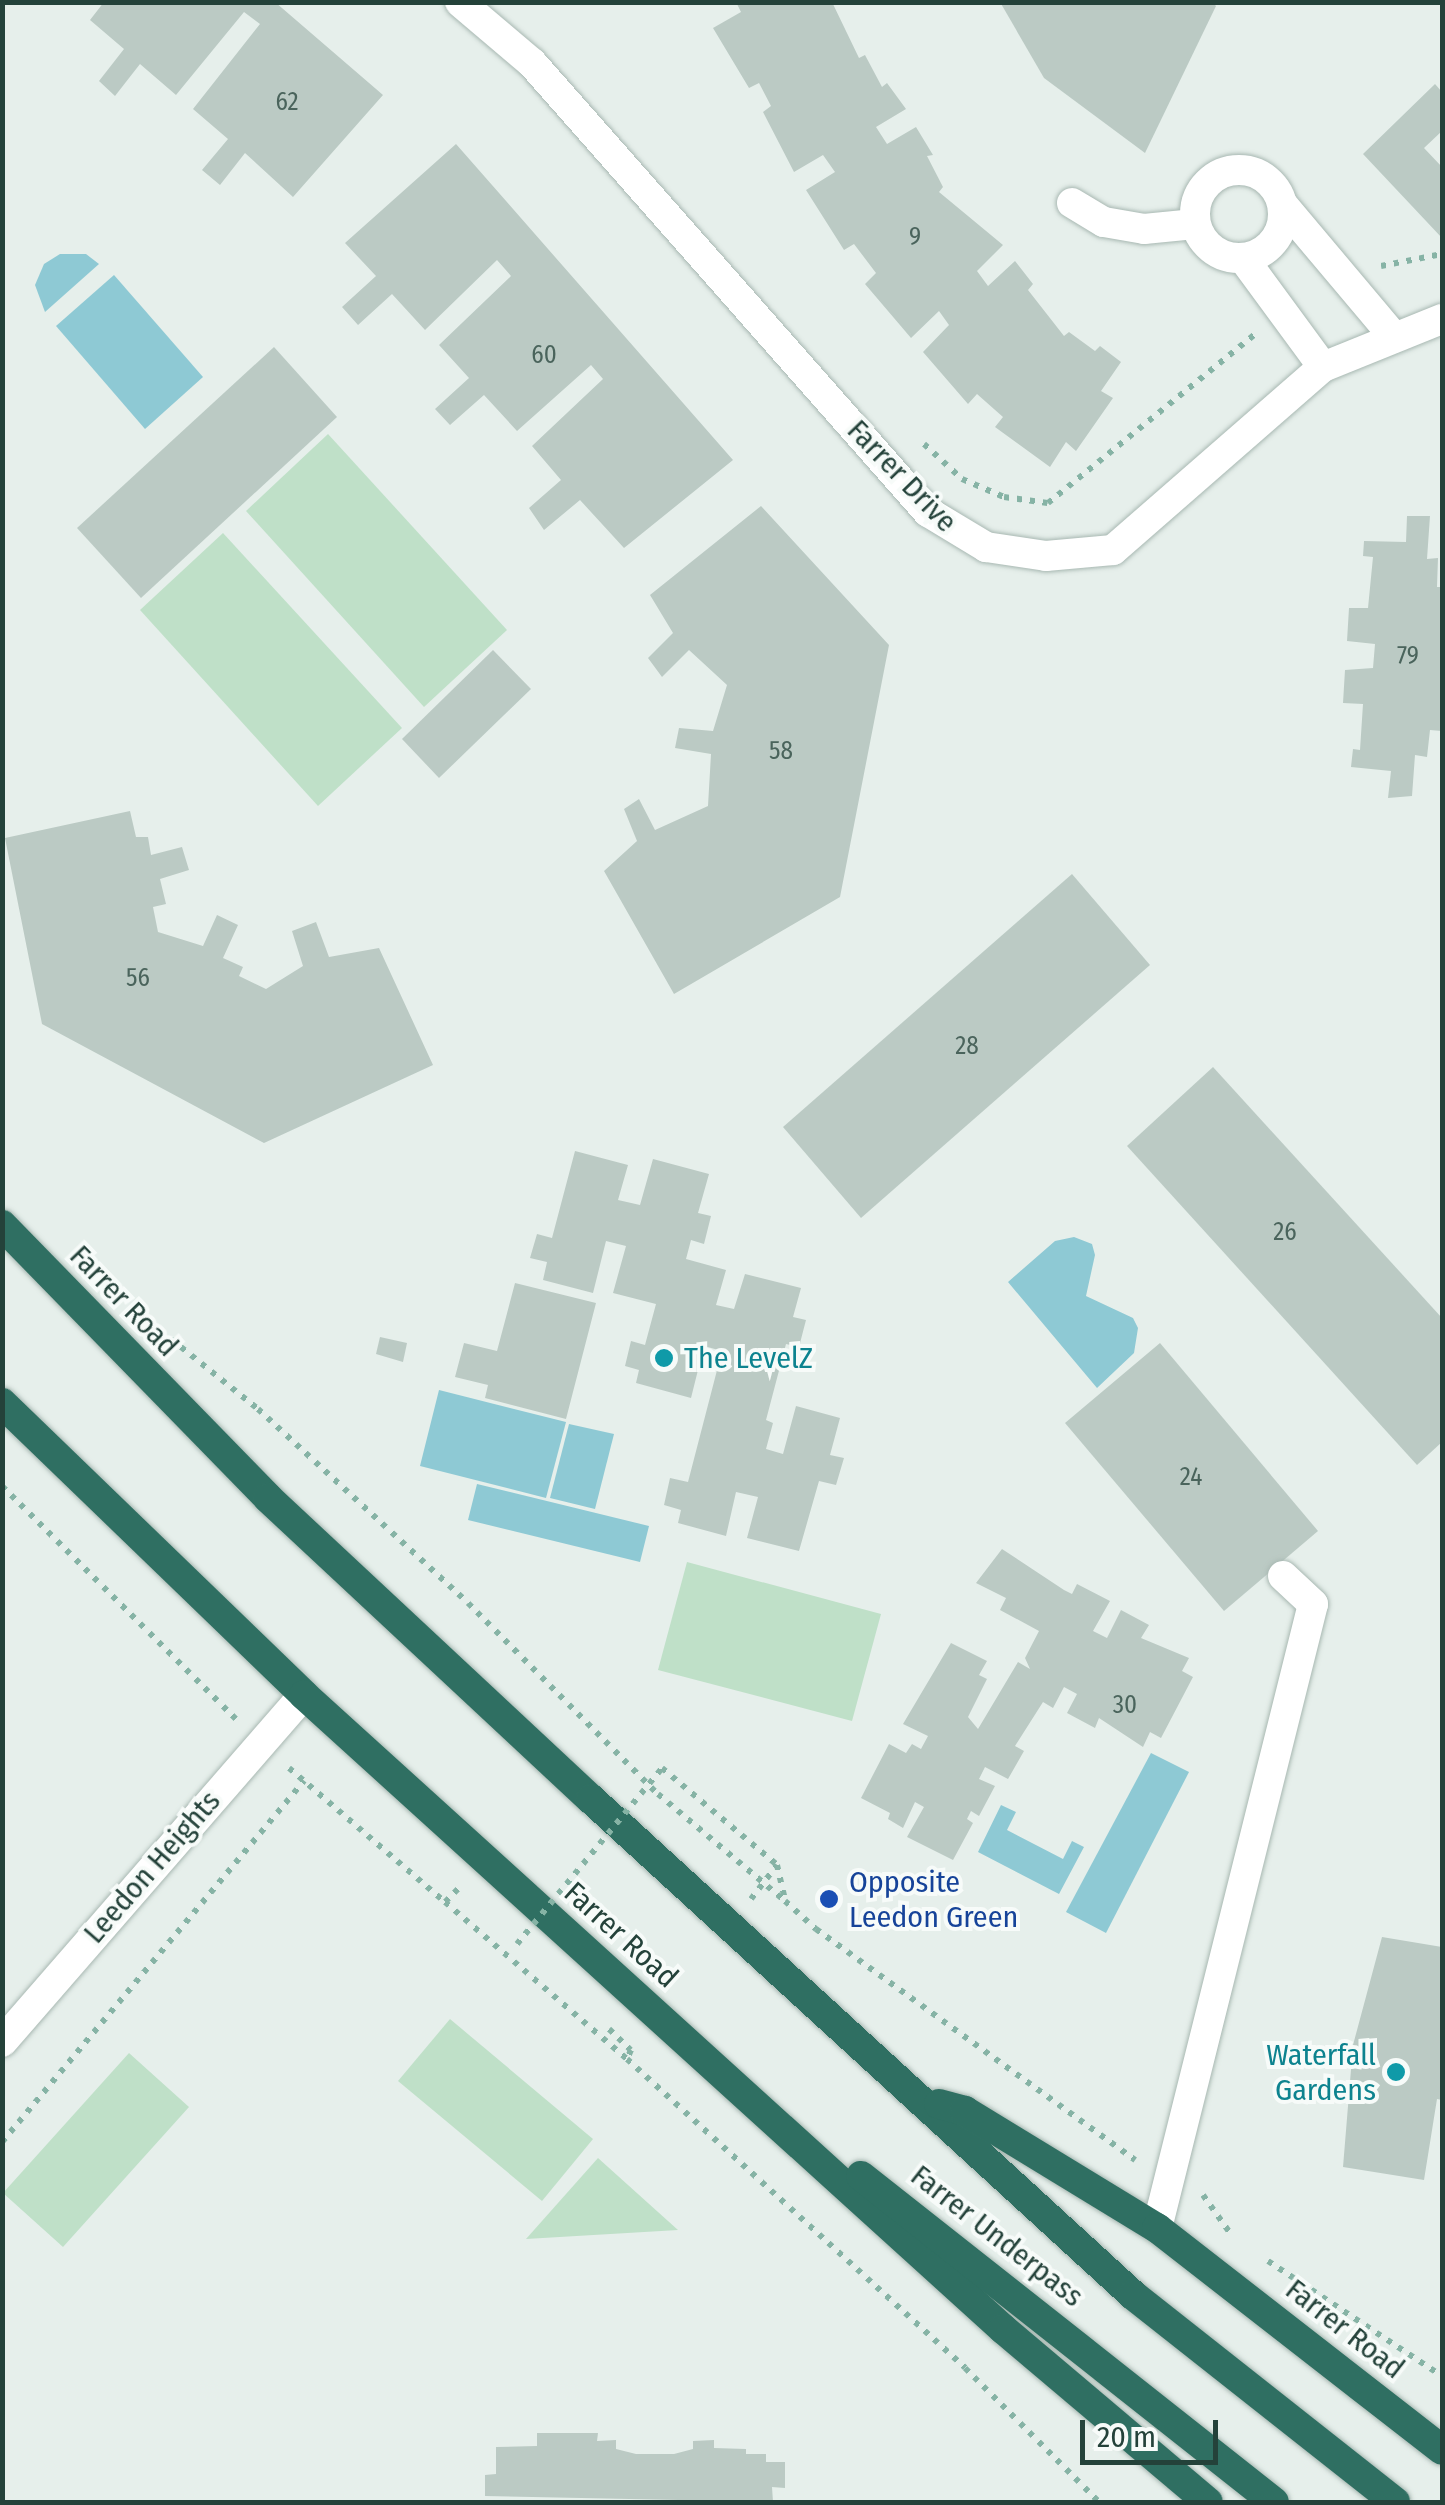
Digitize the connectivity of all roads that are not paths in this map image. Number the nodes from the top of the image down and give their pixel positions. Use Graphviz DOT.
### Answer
graph roads {
  1 [pos="460,2"];
  2 [pos="1072,203"];
  3 [pos="1283,205"];
  4 [pos="1195,224"];
  5 [pos="1243,258"];
  6 [pos="1442,318"];
  7 [pos="1394,337"];
  8 [pos="1323,367"];
  9 [pos="2,1225"];
  10 [pos="2,1403"];
  11 [pos="1283,1576"];
  12 [pos="304,1695"];
  13 [pos="674,2029"];
  14 [pos="2,2042"];
  15 [pos="927,2100"];
  16 [pos="1157,2228"];
  17 [pos="1442,2450"];
  18 [pos="1208,2502"];
  19 [pos="1274,2502"];
  20 [pos="1396,2502"];
  1 -- 8 [label="street, Farrer Drive"];
  2 -- 4 [label="street"];
  3 -- 4 [label="street"];
  3 -- 5 [label="street"];
  3 -- 7 [label="street"];
  4 -- 5 [label="street"];
  5 -- 8 [label="street"];
  6 -- 7 [label="street, Farrer Drive"];
  7 -- 8 [label="street, Farrer Drive"];
  9 -- 15 [label="highway, Farrer Road"];
  10 -- 12 [label="highway, Farrer Road"];
  11 -- 16 [label="street"];
  12 -- 13 [label="highway, Farrer Road"];
  12 -- 14 [label="street, Leedon Heights"];
  13 -- 18 [label="highway, Farrer Road"];
  13 -- 19 [label="highway, Farrer Underpass"];
  15 -- 16 [label="highway, Farrer Road"];
  15 -- 20 [label="highway, Farrer Underpass"];
  16 -- 17 [label="highway, Farrer Road"];
}
